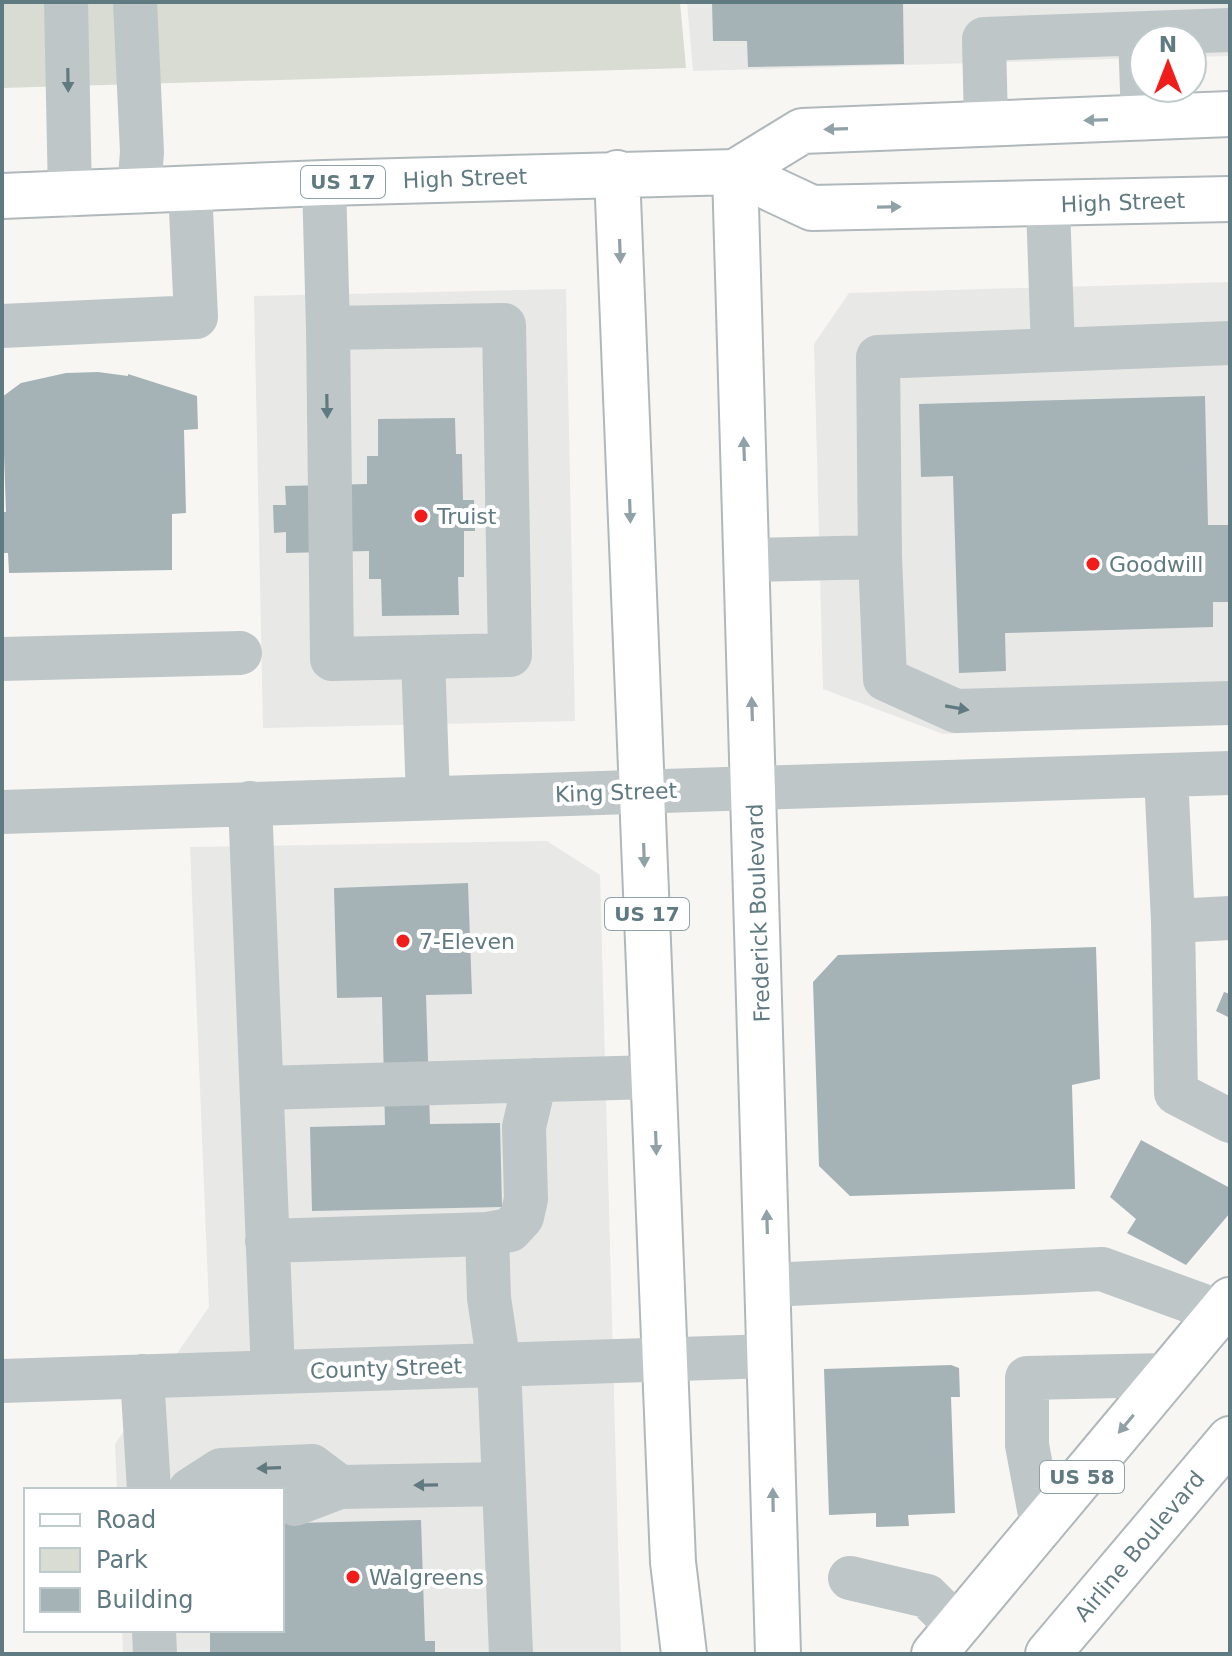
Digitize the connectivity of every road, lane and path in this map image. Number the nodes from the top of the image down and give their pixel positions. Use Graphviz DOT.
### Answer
graph roads {
  1 [pos="66,2"];
  2 [pos="135,2"];
  3 [pos="1230,30"];
  4 [pos="1208,31"];
  5 [pos="1128,35"];
  6 [pos="1142,104"];
  7 [pos="1230,114"];
  8 [pos="1143,118"];
  9 [pos="986,124"];
  10 [pos="735,172"];
  11 [pos="617,173"];
  12 [pos="324,183"];
  13 [pos="190,189"];
  14 [pos="139,191"];
  15 [pos="70,195"];
  16 [pos="2,196"];
  17 [pos="1230,199"];
  18 [pos="1048,205"];
  19 [pos="2,326"];
  20 [pos="328,328"];
  21 [pos="1230,343"];
  22 [pos="1053,350"];
  23 [pos="880,557"];
  24 [pos="747,560"];
  25 [pos="240,653"];
  26 [pos="423,657"];
  27 [pos="2,659"];
  28 [pos="1230,703"];
  29 [pos="1230,773"];
  30 [pos="1166,775"];
  31 [pos="754,787"];
  32 [pos="642,791"];
  33 [pos="428,798"];
  34 [pos="250,803"];
  35 [pos="2,812"];
  36 [pos="1230,918"];
  37 [pos="1173,921"];
  38 [pos="653,1077"];
  39 [pos="535,1080"];
  40 [pos="262,1088"];
  41 [pos="1230,1121"];
  42 [pos="487,1234"];
  43 [pos="267,1241"];
  44 [pos="769,1285"];
  45 [pos="1225,1306"];
  46 [pos="770,1356"];
  47 [pos="665,1359"];
  48 [pos="499,1365"];
  49 [pos="273,1372"];
  50 [pos="1167,1375"];
  51 [pos="142,1376"];
  52 [pos="2,1381"];
  53 [pos="1230,1439"];
  54 [pos="504,1484"];
  55 [pos="340,1487"];
  56 [pos="149,1488"];
  57 [pos="193,1488"];
  58 [pos="295,1504"];
  59 [pos="1042,1525"];
  60 [pos="850,1578"];
  61 [pos="154,1632"];
  62 [pos="945,1640"];
  63 [pos="682,1648"];
  64 [pos="155,1654"];
  65 [pos="511,1654"];
  66 [pos="778,1654"];
  67 [pos="1048,1654"];
  1 -- 15 [label="street, one-way"];
  2 -- 14 [label="street"];
  3 -- 4 [label="street"];
  5 -- 9 [label="street"];
  6 -- 8 [label="street"];
  7 -- 8 [label="main road"];
  8 -- 9 [label="main road, one-way"];
  9 -- 10 [label="main road, one-way"];
  10 -- 11 [label="main road, High Street / US 17"];
  10 -- 18 [label="main road, High Street, one-way"];
  24 -- 10 [label="main road, Frederick Boulevard, one-way"];
  11 -- 12 [label="main road, High Street / US 17"];
  11 -- 32 [label="main road, US 17, one-way"];
  12 -- 13 [label="main road, High Street / US 17"];
  12 -- 20 [label="street"];
  13 -- 14 [label="main road, High Street / US 17"];
  13 -- 19 [label="street"];
  14 -- 15 [label="main road, High Street / US 17"];
  15 -- 16 [label="main road, High Street / US 17"];
  17 -- 18 [label="main road, High Street"];
  18 -- 22 [label="street"];
  20 -- 26 [label="street, one-way"];
  20 -- 26 [label="street"];
  21 -- 22 [label="street"];
  22 -- 23 [label="street"];
  23 -- 24 [label="street"];
  23 -- 28 [label="street, one-way"];
  31 -- 24 [label="main road, Frederick Boulevard, one-way"];
  25 -- 27 [label="street"];
  26 -- 33 [label="street"];
  29 -- 30 [label="street, King Street"];
  30 -- 31 [label="street, King Street"];
  30 -- 37 [label="street"];
  31 -- 32 [label="street, King Street"];
  44 -- 31 [label="main road, Frederick Boulevard, one-way"];
  32 -- 33 [label="street, King Street"];
  32 -- 38 [label="main road, US 17, one-way"];
  33 -- 34 [label="street, King Street"];
  34 -- 35 [label="street, King Street"];
  34 -- 40 [label="street"];
  36 -- 37 [label="street"];
  37 -- 41 [label="street"];
  38 -- 39 [label="street"];
  38 -- 47 [label="main road, US 17, one-way"];
  39 -- 40 [label="street"];
  39 -- 42 [label="street"];
  40 -- 43 [label="street"];
  42 -- 43 [label="street"];
  42 -- 48 [label="street"];
  43 -- 49 [label="street"];
  44 -- 45 [label="street"];
  44 -- 46 [label="main road, Frederick Boulevard"];
  45 -- 50 [label="main road, US 58"];
  46 -- 47 [label="street, County Street"];
  66 -- 46 [label="main road, Frederick Boulevard, one-way"];
  47 -- 48 [label="street, County Street"];
  47 -- 63 [label="main road, US 17"];
  48 -- 49 [label="street, County Street"];
  48 -- 54 [label="street"];
  49 -- 51 [label="street, County Street"];
  50 -- 59 [label="main road, US 58, one-way"];
  50 -- 59 [label="street"];
  51 -- 52 [label="street, County Street"];
  51 -- 56 [label="street"];
  53 -- 67 [label="main road, Airline Boulevard"];
  54 -- 55 [label="street, one-way"];
  54 -- 65 [label="street"];
  55 -- 57 [label="street, one-way"];
  55 -- 58 [label="street"];
  59 -- 62 [label="main road, US 58"];
  60 -- 62 [label="street"];
  61 -- 64 [label="street"];
}
